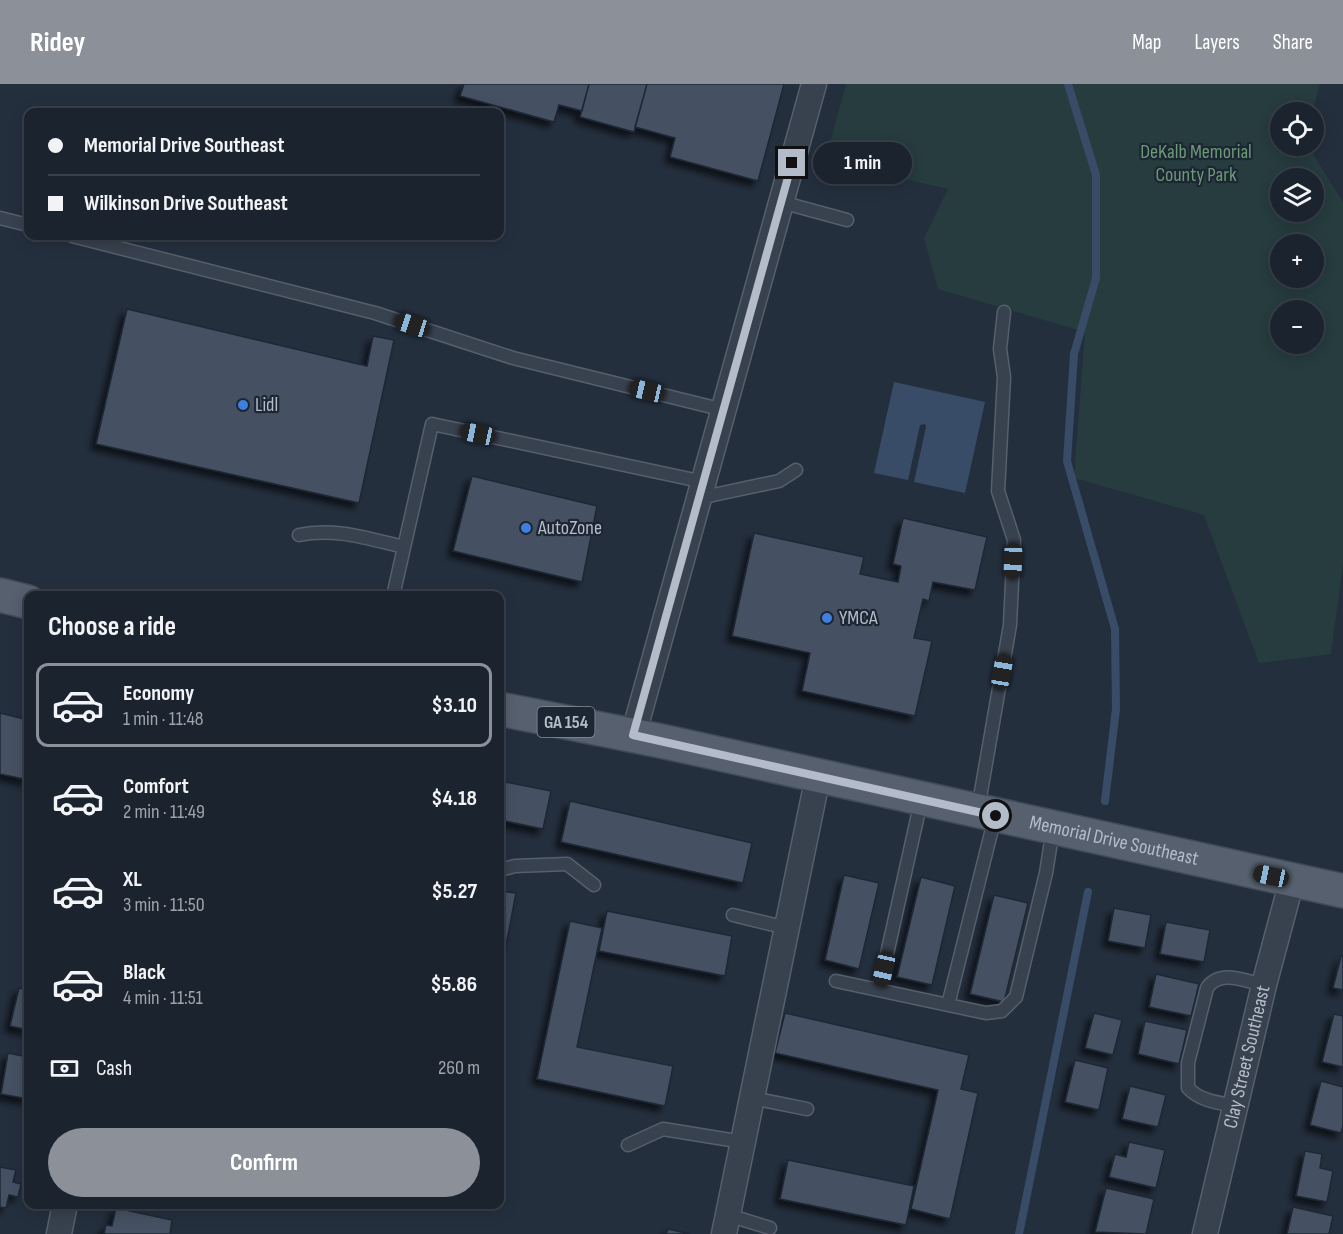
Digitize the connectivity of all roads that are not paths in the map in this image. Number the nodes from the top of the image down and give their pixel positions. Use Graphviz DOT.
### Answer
graph roads {
  1 [pos="814,84"];
  2 [pos="781,202"];
  3 [pos="0,218"];
  4 [pos="847,220"];
  5 [pos="24,224"];
  6 [pos="88,240"];
  7 [pos="1004,312"];
  8 [pos="724,410"];
  9 [pos="796,470"];
  10 [pos="702,490"];
  11 [pos="298,535"];
  12 [pos="405,547"];
  13 [pos="394,591"];
  14 [pos="0,595"];
  15 [pos="24,601"];
  16 [pos="504,710"];
  17 [pos="633,735"];
  18 [pos="818,776"];
  19 [pos="922,799"];
  20 [pos="987,814"];
  21 [pos="1053,828"];
  22 [pos="504,869"];
  23 [pos="1292,880"];
  24 [pos="594,885"];
  25 [pos="1343,891"];
  26 [pos="732,915"];
  27 [pos="787,928"];
  28 [pos="836,981"];
  29 [pos="1264,985"];
  30 [pos="879,990"];
  31 [pos="948,1005"];
  32 [pos="752,1098"];
  33 [pos="1236,1106"];
  34 [pos="807,1109"];
  35 [pos="743,1142"];
  36 [pos="628,1145"];
  37 [pos="64,1209"];
  38 [pos="726,1224"];
  39 [pos="770,1228"];
  40 [pos="60,1234"];
  41 [pos="1205,1234"];
  1 -- 2 [label="street"];
  2 -- 4 [label="lane"];
  2 -- 8 [label="street"];
  3 -- 5 [label="lane"];
  6 -- 8 [label="lane"];
  7 -- 20 [label="lane"];
  8 -- 10 [label="street"];
  9 -- 10 [label="lane"];
  10 -- 12 [label="lane"];
  10 -- 17 [label="street"];
  11 -- 12 [label="lane"];
  12 -- 13 [label="lane"];
  14 -- 15 [label="main road"];
  16 -- 17 [label="main road, Memorial Drive Southeast / GA 154"];
  17 -- 18 [label="main road, Memorial Drive Southeast / GA 154"];
  18 -- 19 [label="main road, Memorial Drive Southeast / GA 154"];
  18 -- 27 [label="street"];
  19 -- 20 [label="main road, Memorial Drive Southeast / GA 154"];
  19 -- 30 [label="lane"];
  20 -- 21 [label="main road, Memorial Drive Southeast / GA 154"];
  20 -- 31 [label="lane"];
  21 -- 23 [label="main road, Memorial Drive Southeast / GA 154"];
  21 -- 31 [label="lane"];
  22 -- 24 [label="lane"];
  23 -- 25 [label="main road, Memorial Drive Southeast / GA 154"];
  23 -- 29 [label="street, Clay Street Southeast"];
  26 -- 27 [label="lane"];
  27 -- 32 [label="street"];
  28 -- 30 [label="lane"];
  29 -- 33 [label="street, Clay Street Southeast"];
  29 -- 33 [label="lane"];
  30 -- 31 [label="lane"];
  32 -- 34 [label="lane"];
  32 -- 35 [label="street"];
  33 -- 41 [label="street, Clay Street Southeast"];
  35 -- 36 [label="lane"];
  35 -- 38 [label="street"];
  37 -- 40 [label="street"];
  38 -- 39 [label="lane"];
}
